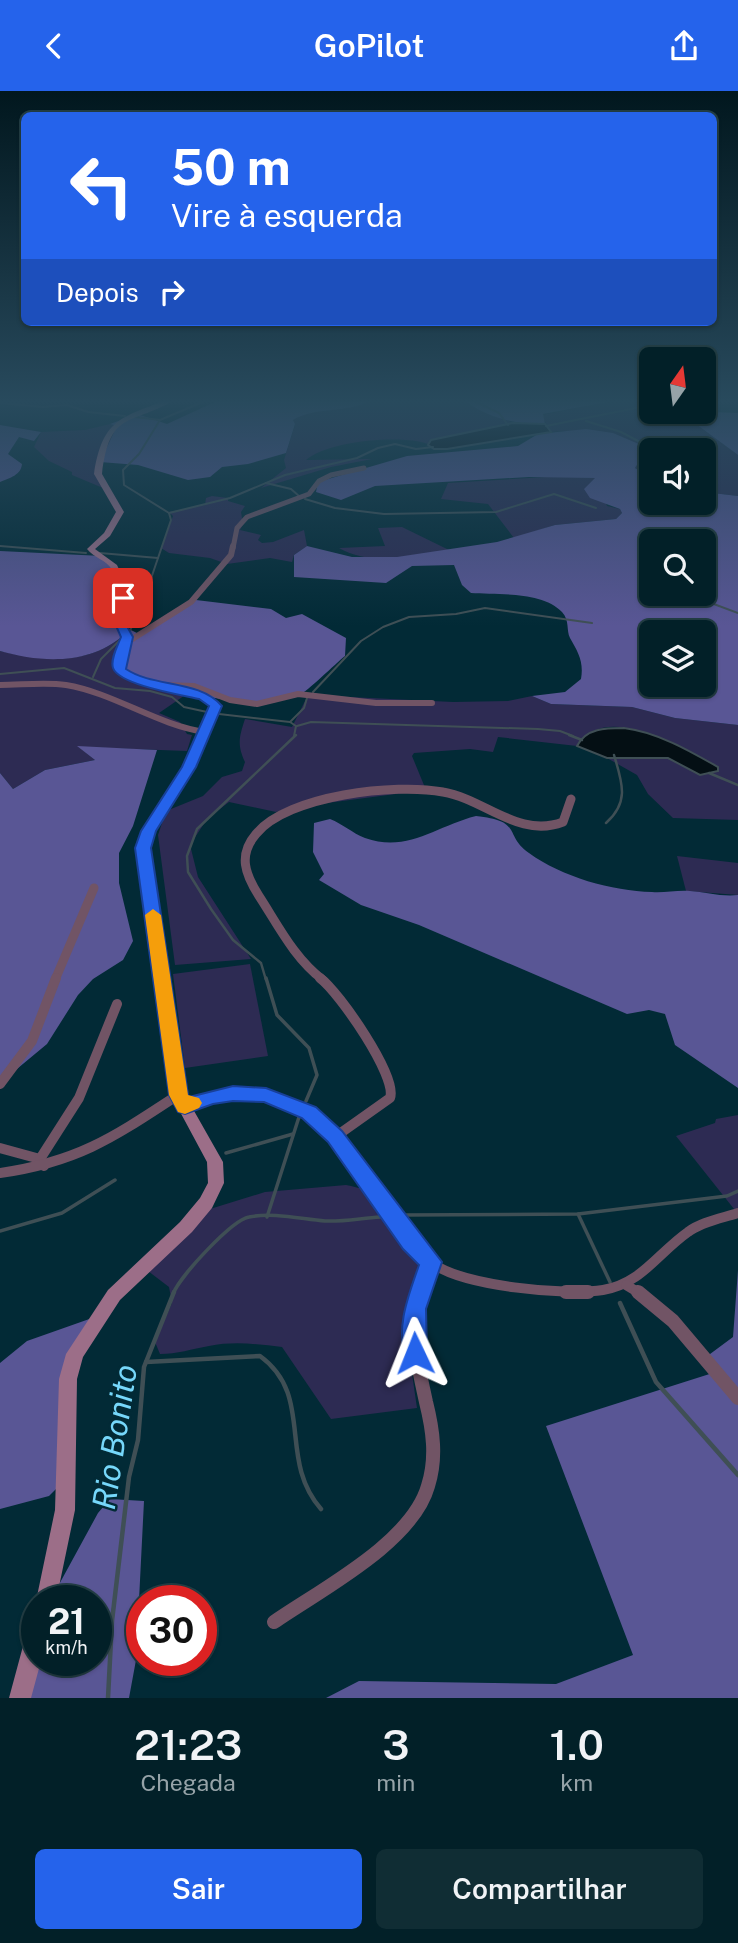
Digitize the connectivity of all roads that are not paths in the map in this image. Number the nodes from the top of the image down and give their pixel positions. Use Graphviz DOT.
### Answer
graph roads {
  1 [pos="99,476"];
  2 [pos="329,476"];
  3 [pos="126,638"];
  4 [pos="0,685"];
  5 [pos="161,685"];
  6 [pos="432,703"];
  7 [pos="205,733"];
  8 [pos="571,799"];
  9 [pos="93,888"];
  10 [pos="117,1004"];
  11 [pos="0,1084"];
  12 [pos="182,1101"];
  13 [pos="335,1137"];
  14 [pos="0,1148"];
  15 [pos="42,1163"];
  16 [pos="0,1173"];
  17 [pos="738,1213"];
  18 [pos="431,1262"];
  19 [pos="626,1285"];
  20 [pos="738,1398"];
  21 [pos="50,1585"];
  22 [pos="274,1622"];
  23 [pos="26,1676"];
  24 [pos="20,1698"];
  1 -- 3 [label="street"];
  2 -- 3 [label="street"];
  3 -- 5 [label="street"];
  4 -- 7 [label="street"];
  5 -- 6 [label="street"];
  5 -- 7 [label="street"];
  7 -- 12 [label="street"];
  8 -- 13 [label="street"];
  9 -- 11 [label="street"];
  10 -- 15 [label="street"];
  12 -- 13 [label="street"];
  12 -- 15 [label="street"];
  12 -- 21 [label="street"];
  13 -- 18 [label="street"];
  14 -- 15 [label="street"];
  15 -- 16 [label="street"];
  17 -- 19 [label="street"];
  18 -- 19 [label="street"];
  18 -- 22 [label="street"];
  19 -- 20 [label="street"];
  23 -- 24 [label="street"];
}
